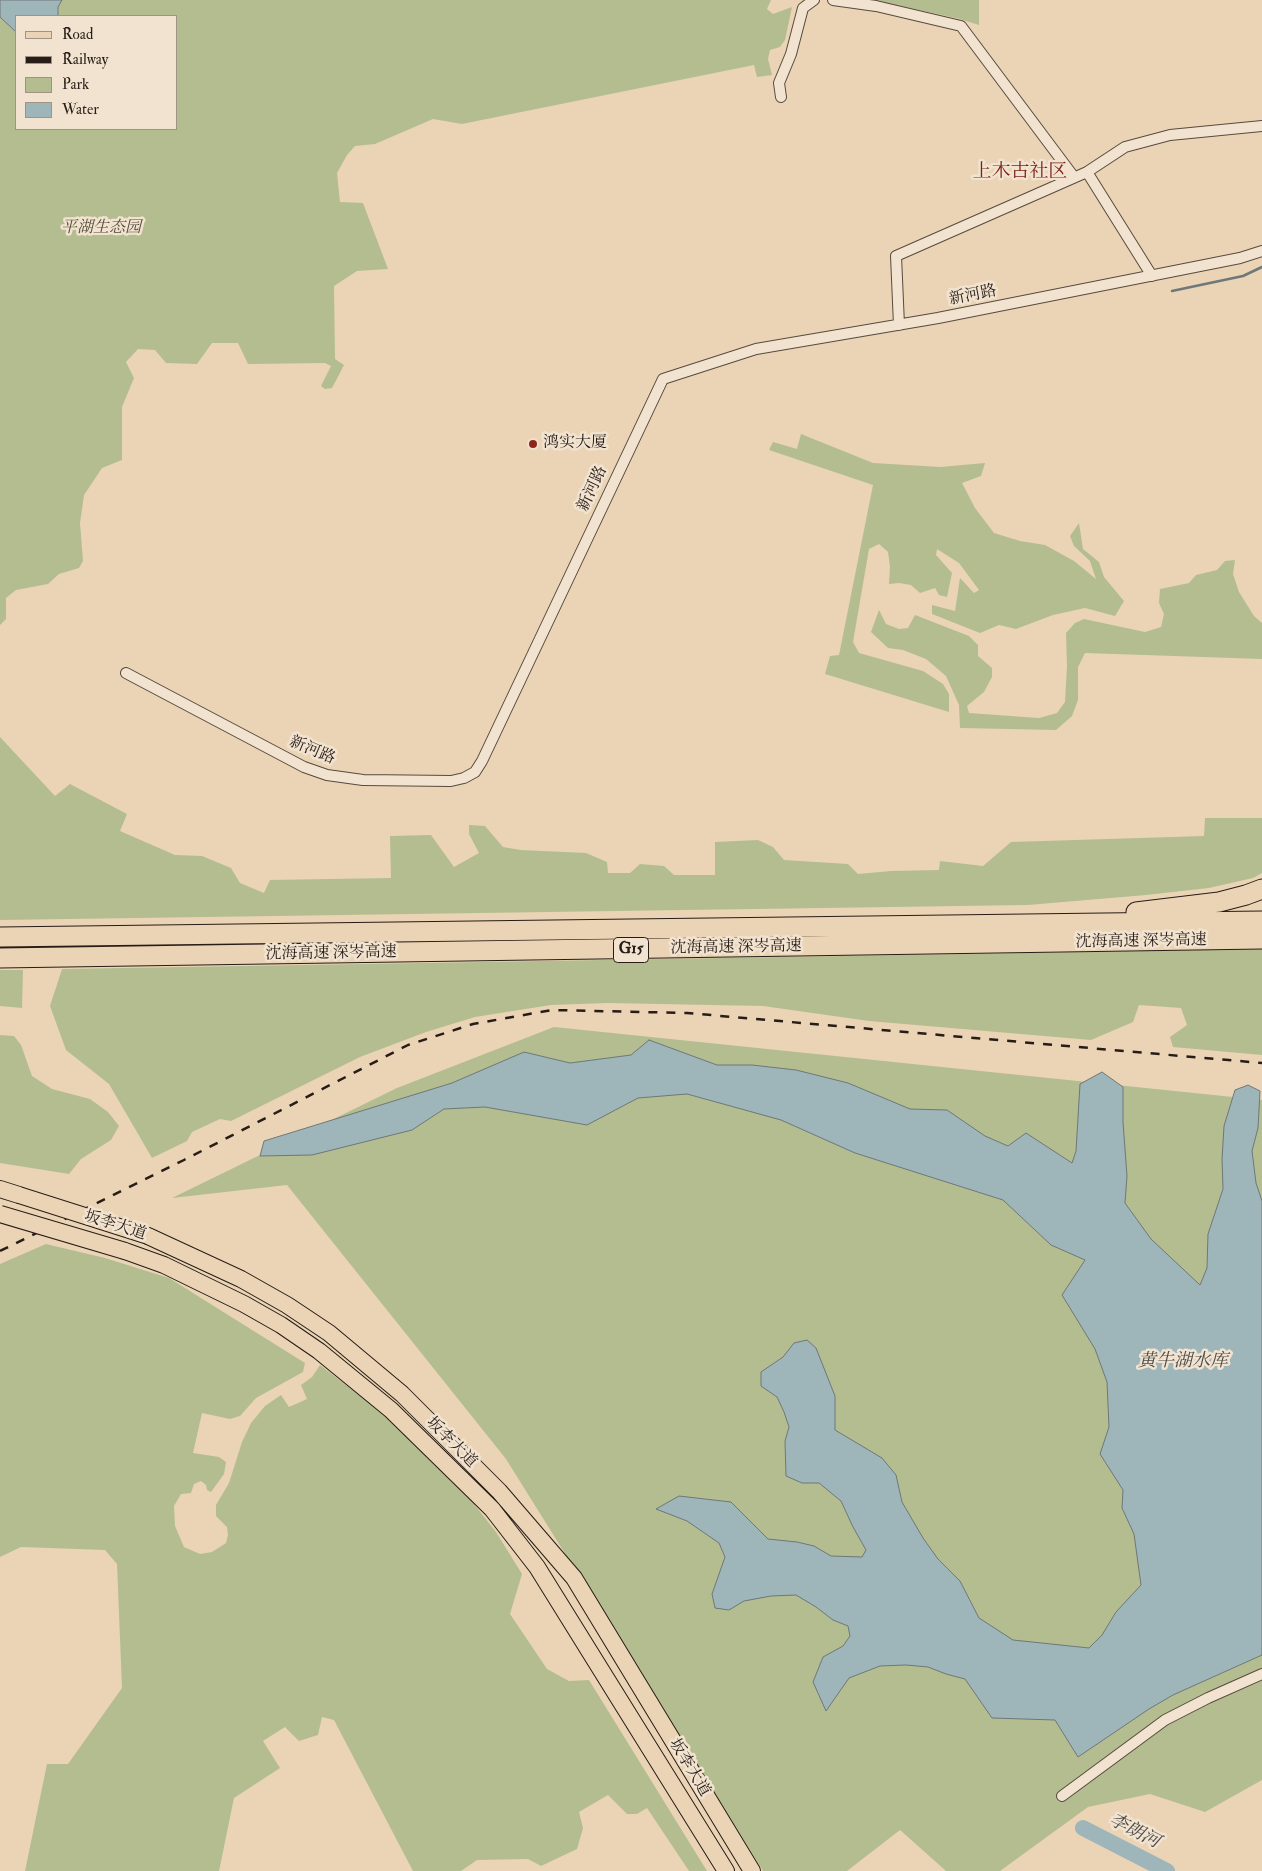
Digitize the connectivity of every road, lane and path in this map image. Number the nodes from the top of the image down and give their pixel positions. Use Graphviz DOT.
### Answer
graph roads {
  1 [pos="814,0"];
  2 [pos="833,0"];
  3 [pos="781,98"];
  4 [pos="1262,126"];
  5 [pos="1087,172"];
  6 [pos="1074,177"];
  7 [pos="1262,251"];
  8 [pos="1152,276"];
  9 [pos="899,325"];
  10 [pos="126,673"];
  11 [pos="1262,888"];
  12 [pos="1262,921"];
  13 [pos="906,926"];
  14 [pos="0,937"];
  15 [pos="1262,940"];
  16 [pos="0,958"];
  17 [pos="0,1190"];
  18 [pos="0,1214"];
  19 [pos="1262,1674"];
  20 [pos="1062,1796"];
  21 [pos="726,1871"];
  22 [pos="752,1871"];
  1 -- 3 [label="street"];
  2 -- 6 [label="street"];
  4 -- 5 [label="street"];
  5 -- 6 [label="street"];
  5 -- 8 [label="street"];
  6 -- 9 [label="street"];
  7 -- 8 [label="street, 新河路"];
  8 -- 9 [label="street, 新河路"];
  9 -- 10 [label="street, 新河路"];
  11 -- 13 [label="highway"];
  12 -- 13 [label="highway, 沈海高速 深岑高速 / G15"];
  13 -- 14 [label="highway, 沈海高速 深岑高速 / G15"];
  15 -- 16 [label="highway, 沈海高速 深岑高速 / G15"];
  17 -- 22 [label="main road, 坂李大道, bridge"];
  18 -- 21 [label="main road, 坂李大道, bridge"];
  19 -- 20 [label="street"];
}
